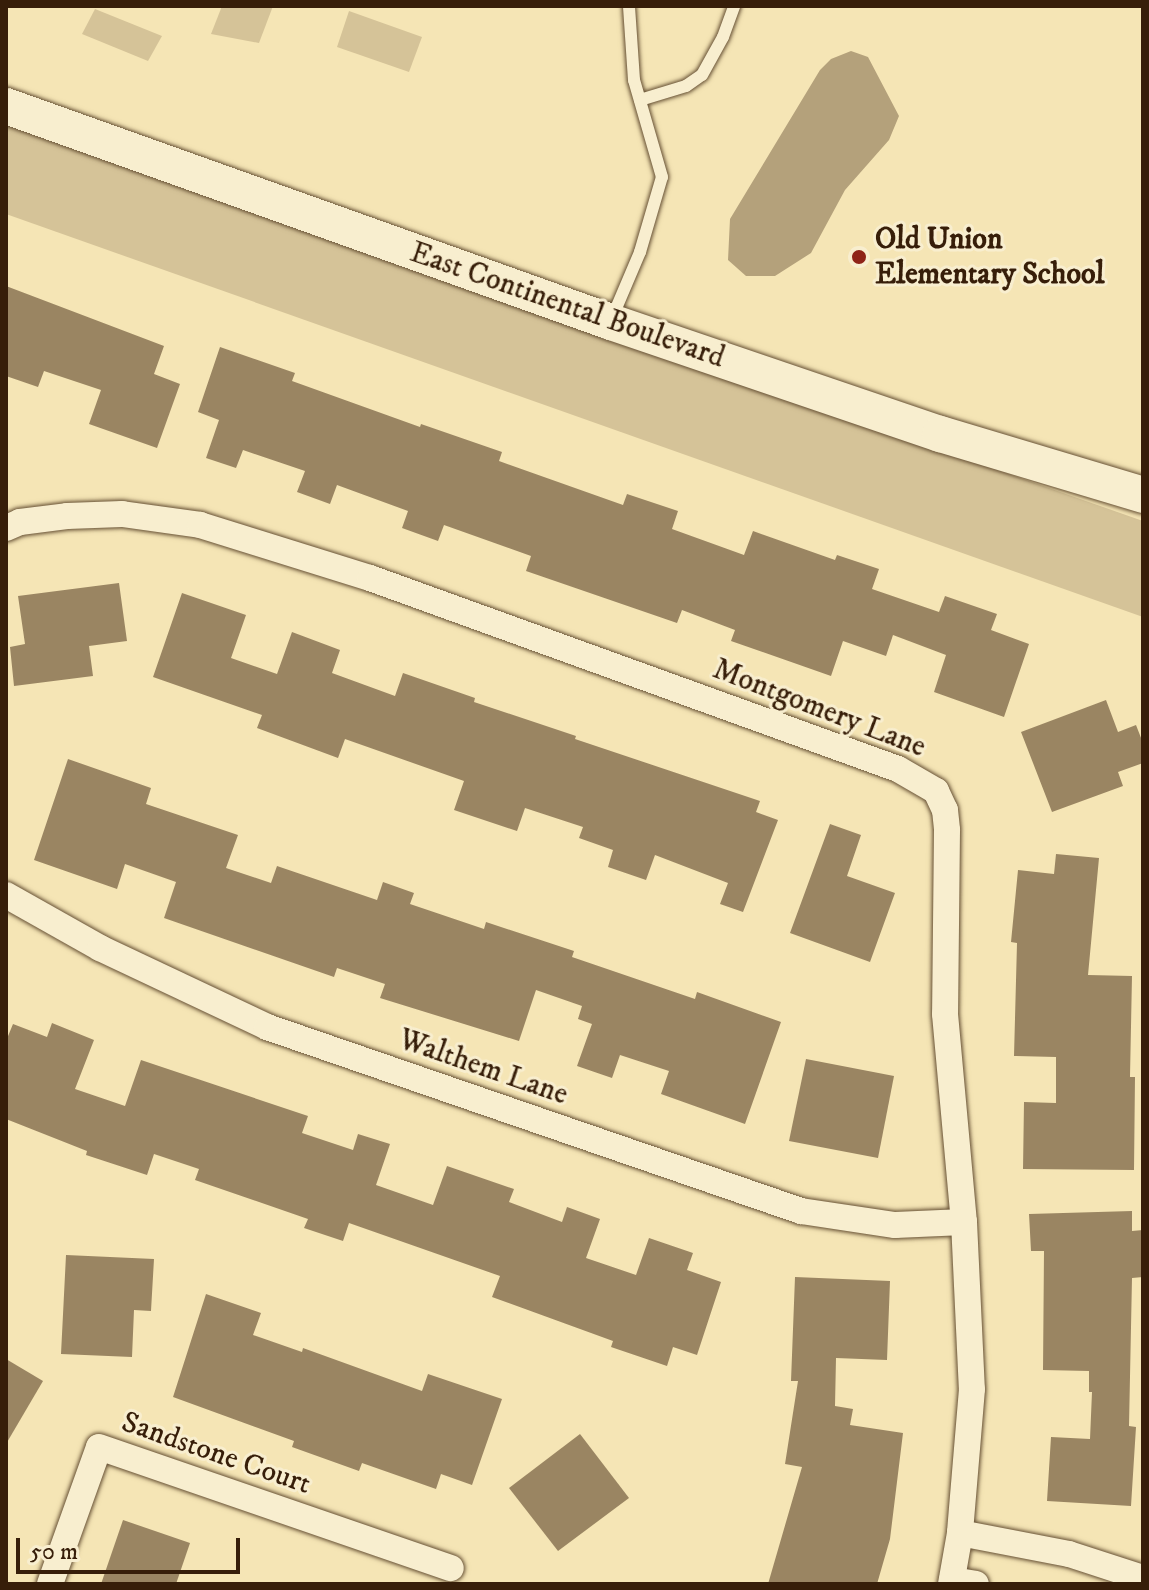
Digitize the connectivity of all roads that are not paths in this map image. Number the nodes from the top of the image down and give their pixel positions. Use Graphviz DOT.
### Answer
graph roads {
  1 [pos="629,6"];
  2 [pos="734,6"];
  3 [pos="640,100"];
  4 [pos="6,106"];
  5 [pos="611,322"];
  6 [pos="1140,497"];
  7 [pos="6,528"];
  8 [pos="6,895"];
  9 [pos="964,1222"];
  10 [pos="960,1533"];
  11 [pos="451,1568"];
  12 [pos="1143,1578"];
  13 [pos="960,1583"];
  14 [pos="50,1584"];
  1 -- 3 [label="lane"];
  2 -- 3 [label="lane"];
  3 -- 5 [label="lane"];
  4 -- 5 [label="main road, East Continental Boulevard"];
  5 -- 6 [label="main road, East Continental Boulevard"];
  7 -- 9 [label="street, Montgomery Lane"];
  8 -- 9 [label="street, Walthem Lane"];
  9 -- 10 [label="street, Montgomery Lane"];
  10 -- 12 [label="street"];
  10 -- 13 [label="street, Montgomery Lane"];
  11 -- 14 [label="street, Sandstone Court"];
}
